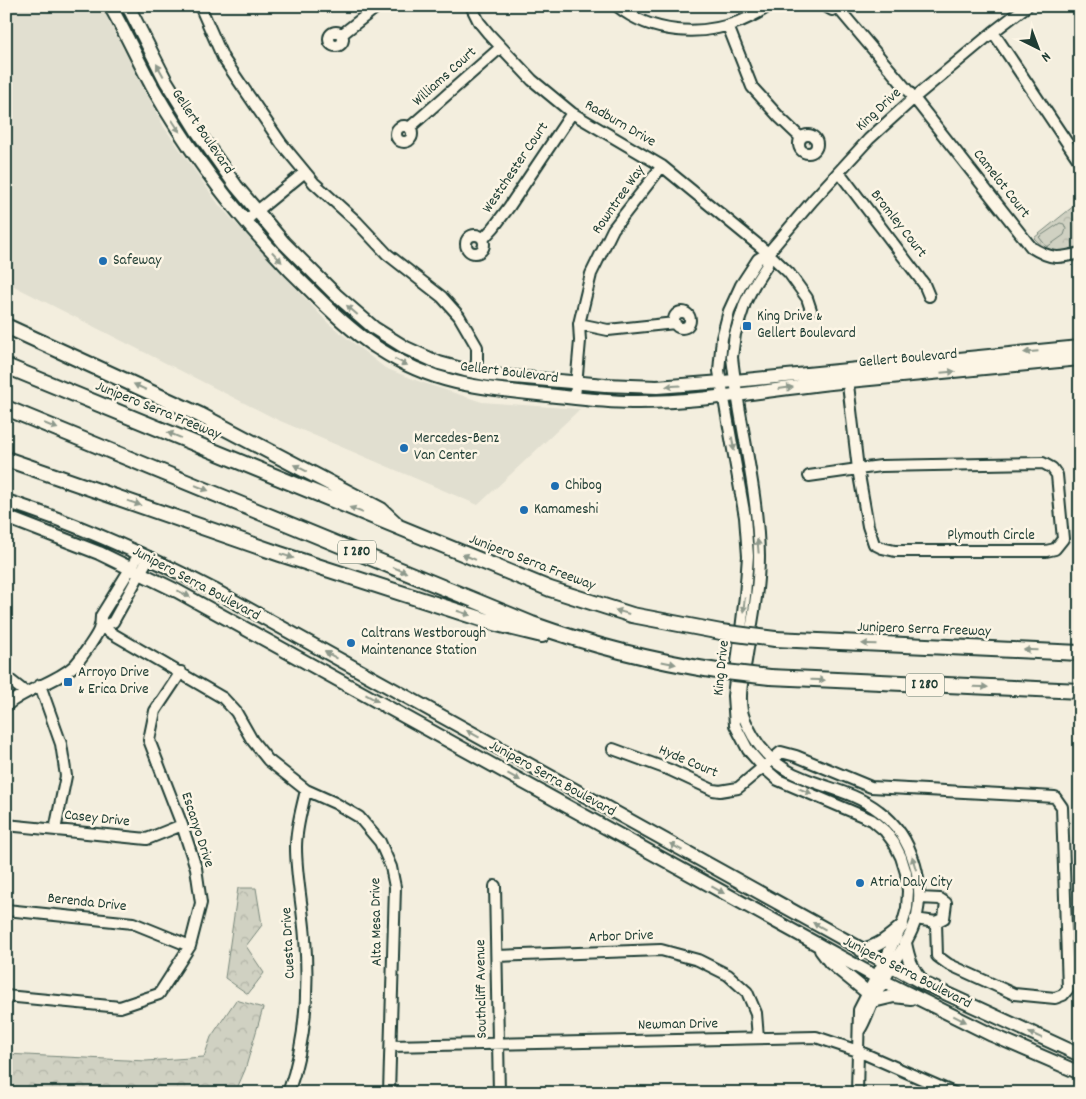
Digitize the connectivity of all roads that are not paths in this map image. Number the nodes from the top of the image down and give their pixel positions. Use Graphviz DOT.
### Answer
graph roads {
  1 [pos="110,6"];
  2 [pos="128,6"];
  3 [pos="200,6"];
  4 [pos="378,6"];
  5 [pos="471,6"];
  6 [pos="617,6"];
  7 [pos="768,6"];
  8 [pos="825,6"];
  9 [pos="1027,6"];
  10 [pos="839,7"];
  11 [pos="728,26"];
  12 [pos="993,32"];
  13 [pos="341,35"];
  14 [pos="500,48"];
  15 [pos="914,98"];
  16 [pos="572,113"];
  17 [pos="409,128"];
  18 [pos="801,138"];
  19 [pos="1080,162"];
  20 [pos="662,166"];
  21 [pos="305,172"];
  22 [pos="839,172"];
  23 [pos="257,212"];
  24 [pos="245,220"];
  25 [pos="483,239"];
  26 [pos="768,253"];
  27 [pos="1080,253"];
  28 [pos="929,296"];
  29 [pos="811,310"];
  30 [pos="675,322"];
  31 [pos="579,324"];
  32 [pos="6,326"];
  33 [pos="1080,347"];
  34 [pos="1080,359"];
  35 [pos="6,366"];
  36 [pos="475,372"];
  37 [pos="847,375"];
  38 [pos="721,381"];
  39 [pos="735,381"];
  40 [pos="576,383"];
  41 [pos="731,395"];
  42 [pos="575,397"];
  43 [pos="6,408"];
  44 [pos="6,459"];
  45 [pos="858,469"];
  46 [pos="809,476"];
  47 [pos="6,501"];
  48 [pos="6,517"];
  49 [pos="401,529"];
  50 [pos="144,555"];
  51 [pos="136,570"];
  52 [pos="101,627"];
  53 [pos="1080,652"];
  54 [pos="648,658"];
  55 [pos="181,672"];
  56 [pos="6,677"];
  57 [pos="40,685"];
  58 [pos="1080,691"];
  59 [pos="25,692"];
  60 [pos="6,706"];
  61 [pos="614,749"];
  62 [pos="771,759"];
  63 [pos="763,767"];
  64 [pos="306,790"];
  65 [pos="6,825"];
  66 [pos="182,825"];
  67 [pos="55,830"];
  68 [pos="495,886"];
  69 [pos="919,898"];
  70 [pos="6,910"];
  71 [pos="915,919"];
  72 [pos="936,922"];
  73 [pos="902,926"];
  74 [pos="905,943"];
  75 [pos="816,944"];
  76 [pos="190,946"];
  77 [pos="861,950"];
  78 [pos="496,956"];
  79 [pos="888,964"];
  80 [pos="880,979"];
  81 [pos="924,983"];
  82 [pos="6,996"];
  83 [pos="870,997"];
  84 [pos="916,998"];
  85 [pos="758,1038"];
  86 [pos="498,1044"];
  87 [pos="391,1046"];
  88 [pos="858,1051"];
  89 [pos="1080,1054"];
  90 [pos="1080,1073"];
  91 [pos="948,1091"];
  92 [pos="288,1093"];
  93 [pos="389,1093"];
  94 [pos="499,1093"];
  95 [pos="857,1093"];
  1 -- 24 [label="main road, Gellert Boulevard, one-way"];
  23 -- 2 [label="main road, Gellert Boulevard, one-way"];
  3 -- 21 [label="street"];
  4 -- 13 [label="street"];
  5 -- 14 [label="street, Radburn Drive"];
  6 -- 11 [label="street"];
  7 -- 11 [label="street"];
  8 -- 10 [label="street"];
  9 -- 12 [label="street, King Drive"];
  10 -- 15 [label="street, Camelot Court"];
  11 -- 18 [label="street"];
  12 -- 15 [label="street, King Drive"];
  12 -- 19 [label="street"];
  14 -- 16 [label="street, Radburn Drive"];
  14 -- 17 [label="street, Williams Court"];
  15 -- 22 [label="street, King Drive"];
  15 -- 27 [label="street, Camelot Court"];
  16 -- 20 [label="street, Radburn Drive"];
  16 -- 25 [label="street, Westchester Court"];
  20 -- 26 [label="street, Radburn Drive"];
  20 -- 31 [label="street, Rowntree Way"];
  21 -- 23 [label="street"];
  21 -- 36 [label="street"];
  22 -- 26 [label="street, King Drive"];
  22 -- 28 [label="street, Bromley Court"];
  23 -- 24 [label="street"];
  36 -- 23 [label="main road, Gellert Boulevard, one-way"];
  24 -- 42 [label="main road, Gellert Boulevard, one-way"];
  26 -- 29 [label="street, Radburn Drive"];
  26 -- 38 [label="street, King Drive"];
  26 -- 39 [label="street, King Drive"];
  30 -- 31 [label="street"];
  31 -- 40 [label="street, Rowntree Way"];
  49 -- 32 [label="highway, one-way"];
  33 -- 37 [label="main road, Gellert Boulevard, one-way"];
  37 -- 34 [label="main road, Gellert Boulevard, one-way"];
  49 -- 35 [label="highway, Junipero Serra Freeway / I 280, one-way"];
  36 -- 40 [label="main road, Gellert Boulevard"];
  37 -- 39 [label="main road, Gellert Boulevard"];
  41 -- 37 [label="main road, Gellert Boulevard, one-way"];
  37 -- 45 [label="street, Plymouth Circle"];
  38 -- 39 [label="main road, Gellert Boulevard"];
  38 -- 40 [label="main road, Gellert Boulevard, one-way"];
  38 -- 41 [label="street, King Drive"];
  39 -- 41 [label="street, King Drive"];
  40 -- 42 [label="street, Rowntree Way"];
  41 -- 42 [label="main road, Gellert Boulevard"];
  62 -- 41 [label="street, King Drive, one-way"];
  41 -- 63 [label="street, King Drive, one-way"];
  43 -- 54 [label="highway, I 280, one-way"];
  44 -- 54 [label="highway, one-way"];
  45 -- 45 [label="street, Plymouth Circle"];
  45 -- 46 [label="street"];
  47 -- 50 [label="main road, Junipero Serra Boulevard"];
  48 -- 51 [label="main road, Junipero Serra Boulevard"];
  53 -- 49 [label="highway, Junipero Serra Freeway / I 280, one-way, bridge"];
  50 -- 51 [label="street"];
  77 -- 50 [label="main road, Junipero Serra Boulevard, one-way"];
  51 -- 52 [label="street"];
  51 -- 75 [label="main road, Junipero Serra Boulevard, one-way"];
  52 -- 55 [label="street, Alta Mesa Drive"];
  52 -- 57 [label="street"];
  54 -- 58 [label="highway, I 280, one-way, bridge"];
  55 -- 64 [label="street, Alta Mesa Drive"];
  55 -- 66 [label="street, Escanyo Drive"];
  56 -- 59 [label="street"];
  57 -- 59 [label="street"];
  57 -- 67 [label="street"];
  59 -- 60 [label="street"];
  61 -- 63 [label="street, Hyde Court"];
  62 -- 63 [label="street, Hyde Court"];
  69 -- 62 [label="street, King Drive, one-way"];
  62 -- 72 [label="street"];
  63 -- 73 [label="street, King Drive, one-way"];
  64 -- 87 [label="street, Alta Mesa Drive"];
  64 -- 92 [label="street, Cuesta Drive"];
  65 -- 67 [label="street, Casey Drive"];
  66 -- 67 [label="street, Casey Drive"];
  66 -- 76 [label="street, Escanyo Drive"];
  68 -- 78 [label="street, Southcliff Avenue"];
  69 -- 71 [label="street, King Drive"];
  69 -- 72 [label="street"];
  70 -- 76 [label="street, Berenda Drive"];
  71 -- 72 [label="street"];
  71 -- 74 [label="street, King Drive"];
  73 -- 77 [label="main road"];
  73 -- 79 [label="street, King Drive"];
  74 -- 79 [label="street, King Drive"];
  74 -- 81 [label="main road"];
  75 -- 80 [label="main road, Junipero Serra Boulevard"];
  75 -- 83 [label="main road"];
  76 -- 82 [label="street, Escanyo Drive"];
  77 -- 79 [label="main road, Junipero Serra Boulevard"];
  78 -- 85 [label="street, Arbor Drive"];
  78 -- 86 [label="street, Southcliff Avenue"];
  79 -- 80 [label="street, King Drive"];
  79 -- 81 [label="main road, Junipero Serra Boulevard"];
  80 -- 83 [label="street, King Drive"];
  80 -- 84 [label="main road, Junipero Serra Boulevard"];
  89 -- 81 [label="main road, Junipero Serra Boulevard, one-way"];
  83 -- 84 [label="main road"];
  83 -- 88 [label="street, King Drive"];
  84 -- 90 [label="main road, Junipero Serra Boulevard, one-way"];
  85 -- 86 [label="street, Newman Drive"];
  85 -- 88 [label="street, Newman Drive"];
  86 -- 87 [label="street, Newman Drive"];
  86 -- 94 [label="street, Southcliff Avenue"];
  87 -- 93 [label="street, Alta Mesa Drive"];
  88 -- 91 [label="street, Newman Drive"];
  88 -- 95 [label="street, King Drive"];
}
